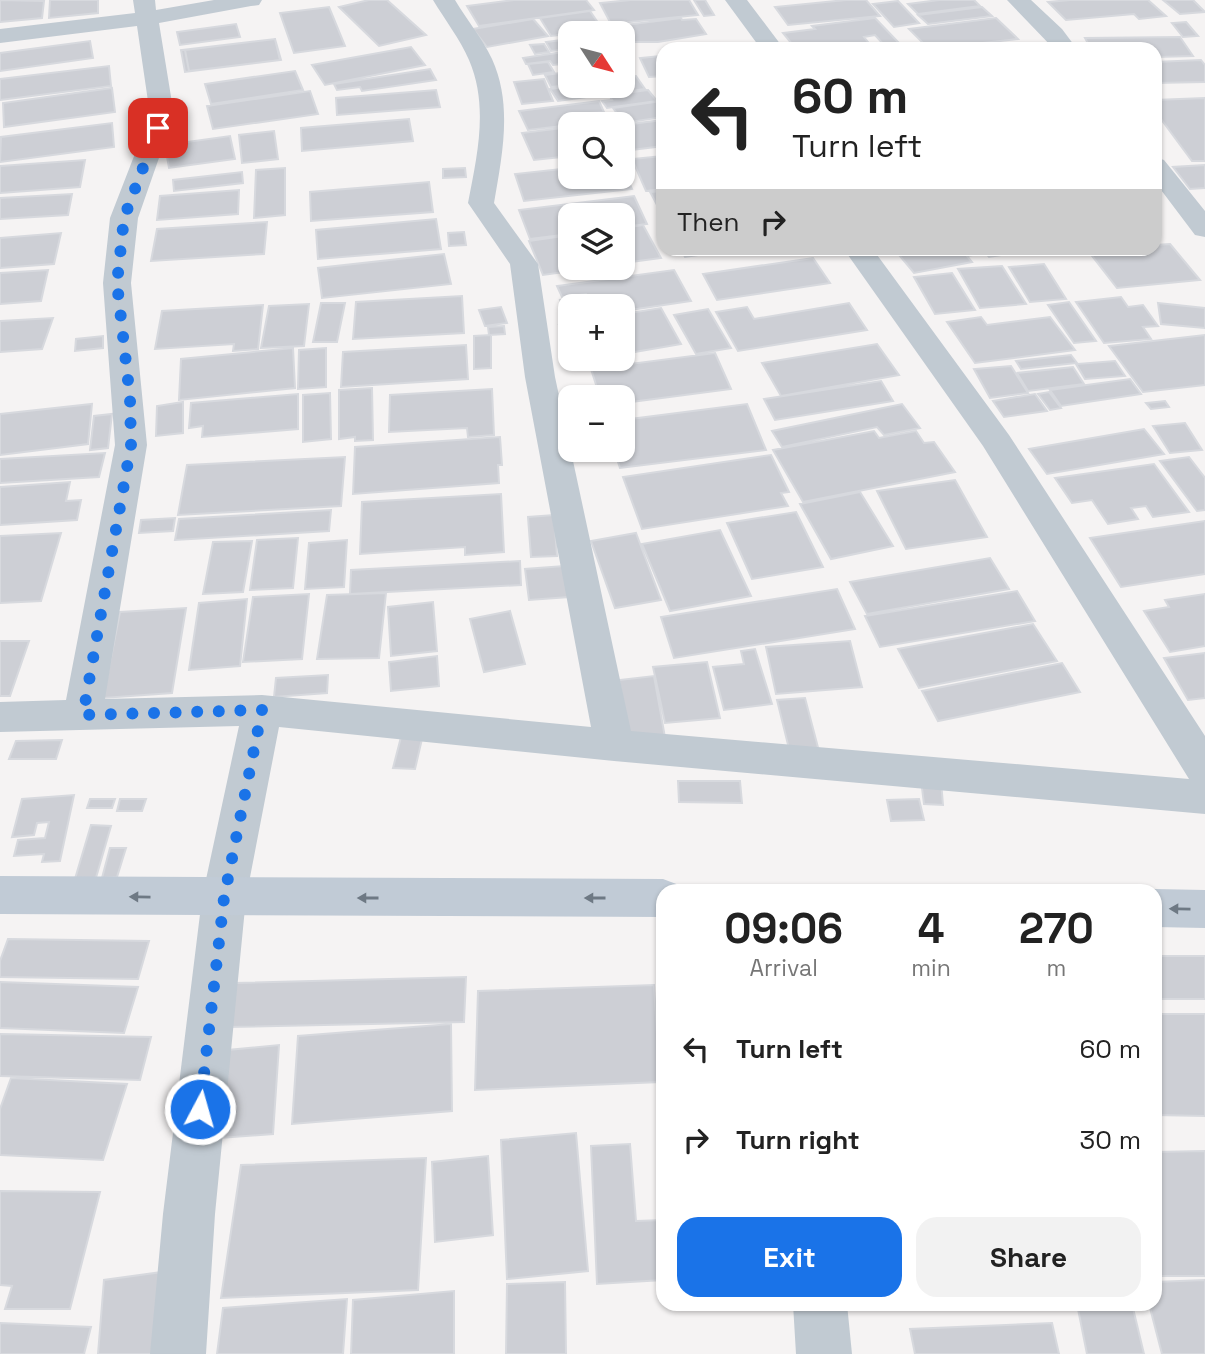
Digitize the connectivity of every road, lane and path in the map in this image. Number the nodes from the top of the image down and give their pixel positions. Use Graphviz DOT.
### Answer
graph roads {
  1 [pos="251,0"];
  2 [pos="444,0"];
  3 [pos="736,0"];
  4 [pos="1018,0"];
  5 [pos="147,9"];
  6 [pos="0,36"];
  7 [pos="768,42"];
  8 [pos="1060,42"];
  9 [pos="1162,174"];
  10 [pos="1205,229"];
  11 [pos="863,256"];
  12 [pos="262,710"];
  13 [pos="83,715"];
  14 [pos="0,717"];
  15 [pos="614,746"];
  16 [pos="1205,770"];
  17 [pos="1205,797"];
  18 [pos="0,895"];
  19 [pos="224,898"];
  20 [pos="656,898"];
  21 [pos="1162,908"];
  22 [pos="1205,909"];
  23 [pos="821,1311"];
  24 [pos="178,1354"];
  25 [pos="824,1354"];
  1 -- 5 [label="street"];
  2 -- 15 [label="street"];
  3 -- 7 [label="street"];
  4 -- 8 [label="street"];
  5 -- 6 [label="street"];
  5 -- 13 [label="street"];
  9 -- 10 [label="street"];
  11 -- 16 [label="street"];
  12 -- 13 [label="street"];
  12 -- 15 [label="street"];
  12 -- 19 [label="street"];
  13 -- 14 [label="street"];
  15 -- 17 [label="street"];
  19 -- 18 [label="main road, one-way"];
  20 -- 19 [label="main road, one-way"];
  19 -- 24 [label="street"];
  22 -- 21 [label="main road, one-way"];
  23 -- 25 [label="street"];
}
